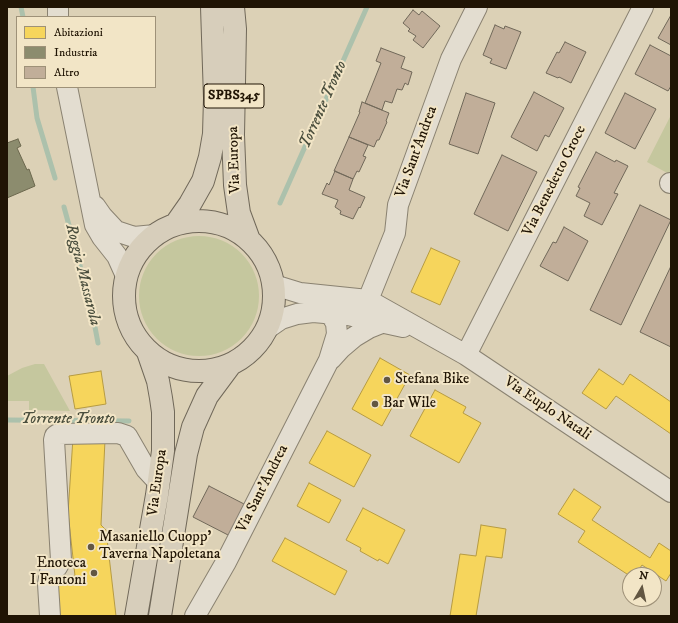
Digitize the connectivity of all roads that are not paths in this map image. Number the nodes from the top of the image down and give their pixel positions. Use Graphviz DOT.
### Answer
graph roads {
  1 [pos="212,7"];
  2 [pos="233,7"];
  3 [pos="477,7"];
  4 [pos="643,7"];
  5 [pos="67,88"];
  6 [pos="91,200"];
  7 [pos="176,224"];
  8 [pos="155,235"];
  9 [pos="249,240"];
  10 [pos="126,276"];
  11 [pos="274,285"];
  12 [pos="368,300"];
  13 [pos="330,313"];
  14 [pos="384,322"];
  15 [pos="268,328"];
  16 [pos="420,330"];
  17 [pos="148,352"];
  18 [pos="466,355"];
  19 [pos="329,360"];
  20 [pos="230,365"];
  21 [pos="159,482"];
  22 [pos="671,492"];
  23 [pos="164,614"];
  24 [pos="50,616"];
  25 [pos="136,616"];
  26 [pos="195,616"];
  1 -- 7 [label="main road, Via Europa / SPBS345"];
  2 -- 9 [label="main road, Via Europa / SPBS345"];
  3 -- 12 [label="street, Via Sant'Andrea"];
  4 -- 18 [label="street, Via Benedetto Croce"];
  5 -- 6 [label="street"];
  6 -- 8 [label="street"];
  6 -- 10 [label="street"];
  7 -- 8 [label="main road, Via Europa / SPBS345"];
  7 -- 9 [label="main road, Via Europa / SPBS345"];
  8 -- 10 [label="main road, Via Europa / SPBS345"];
  9 -- 11 [label="main road, Via Europa / SPBS345"];
  10 -- 17 [label="main road, Via Europa / SPBS345"];
  11 -- 12 [label="street, Via Euplo Natali"];
  11 -- 15 [label="main road, Via Europa / SPBS345"];
  12 -- 16 [label="street, Via Euplo Natali"];
  13 -- 14 [label="street, Via Euplo Natali"];
  13 -- 15 [label="street, Via Euplo Natali"];
  13 -- 19 [label="street, Via Sant'Andrea"];
  14 -- 16 [label="street, Via Euplo Natali"];
  14 -- 19 [label="street, Via Sant'Andrea"];
  15 -- 20 [label="main road, Via Europa / SPBS345"];
  16 -- 18 [label="street, Via Euplo Natali"];
  17 -- 20 [label="main road, Via Europa / SPBS345"];
  17 -- 21 [label="main road, Via Europa / SPBS345"];
  18 -- 22 [label="street, Via Euplo Natali"];
  19 -- 26 [label="street, Via Sant'Andrea"];
  20 -- 23 [label="main road, Via Europa / SPBS345"];
  21 -- 24 [label="street"];
  21 -- 25 [label="main road, Via Europa / SPBS345"];
}
